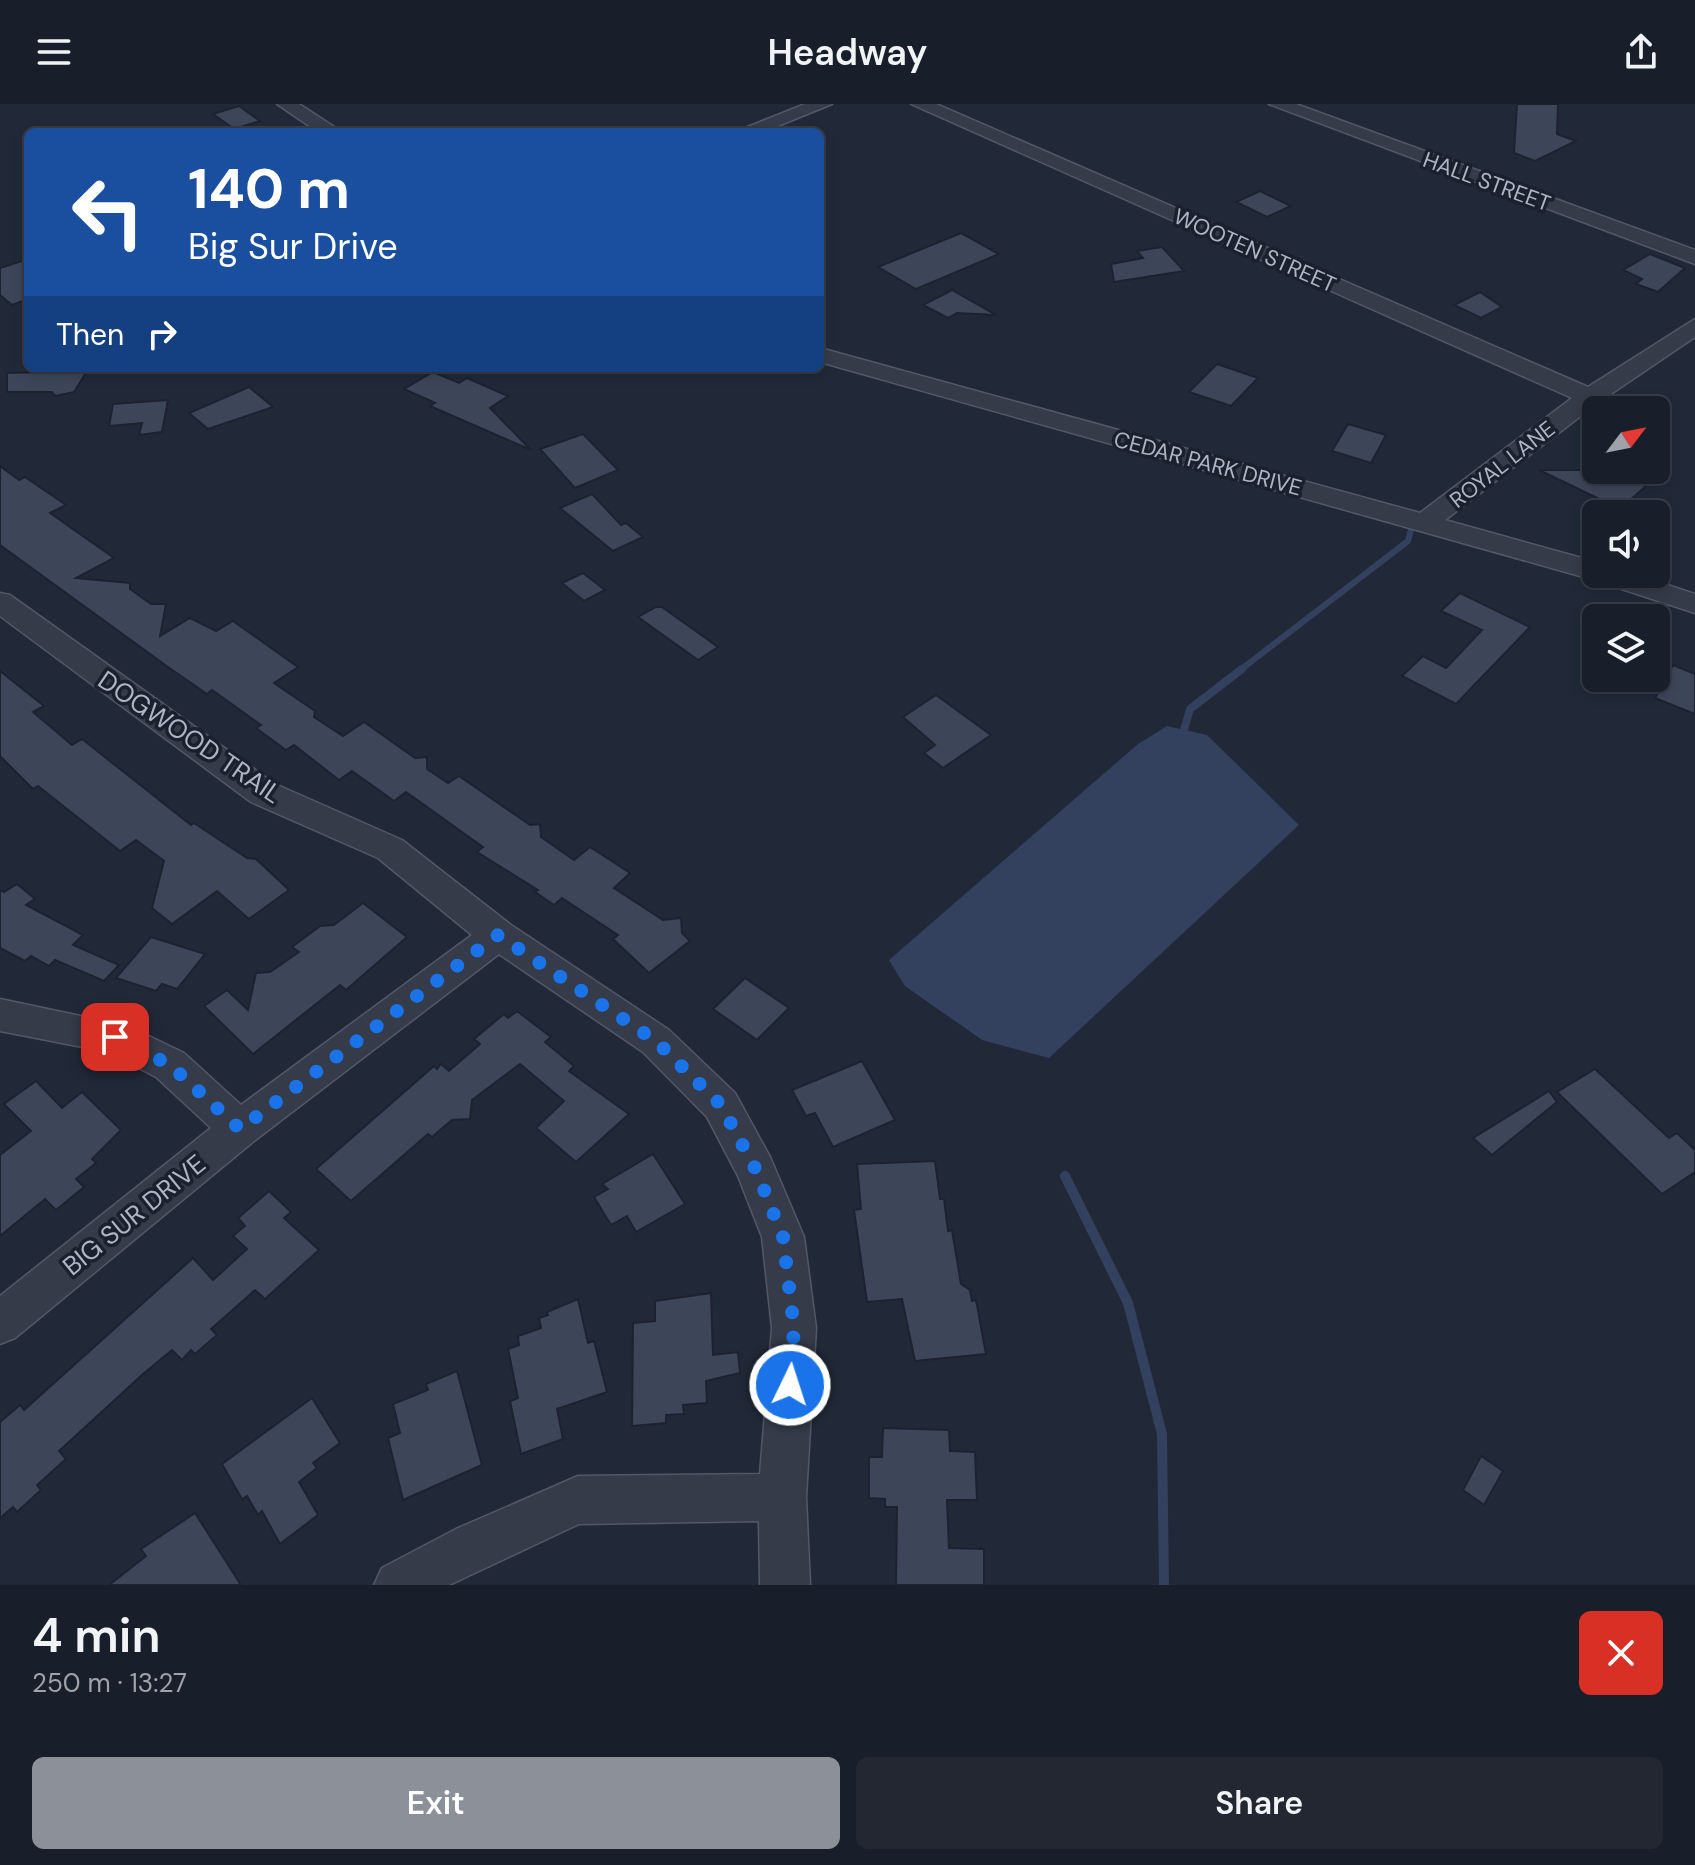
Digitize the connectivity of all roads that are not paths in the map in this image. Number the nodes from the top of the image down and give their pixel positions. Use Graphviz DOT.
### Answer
graph roads {
  1 [pos="286,104"];
  2 [pos="823,104"];
  3 [pos="920,104"];
  4 [pos="1278,104"];
  5 [pos="325,128"];
  6 [pos="756,128"];
  7 [pos="1695,257"];
  8 [pos="1695,326"];
  9 [pos="824,356"];
  10 [pos="1588,396"];
  11 [pos="1591,396"];
  12 [pos="1582,403"];
  13 [pos="1427,521"];
  14 [pos="1582,567"];
  15 [pos="1647,588"];
  16 [pos="1695,604"];
  17 [pos="6,615"];
  18 [pos="498,935"];
  19 [pos="0,1015"];
  20 [pos="240,1129"];
  21 [pos="0,1323"];
  22 [pos="782,1497"];
  23 [pos="399,1585"];
  24 [pos="785,1585"];
  1 -- 5 [label="street"];
  2 -- 6 [label="street"];
  3 -- 10 [label="street, WOOTEN STREET"];
  4 -- 7 [label="street, HALL STREET"];
  8 -- 11 [label="street, ROYAL LANE"];
  9 -- 13 [label="street, CEDAR PARK DRIVE"];
  12 -- 13 [label="street, ROYAL LANE"];
  13 -- 14 [label="street, CEDAR PARK DRIVE"];
  15 -- 16 [label="street"];
  17 -- 18 [label="street, DOGWOOD TRAIL"];
  18 -- 20 [label="street, BIG SUR DRIVE"];
  18 -- 22 [label="street, DOGWOOD TRAIL"];
  19 -- 20 [label="street"];
  20 -- 21 [label="street, BIG SUR DRIVE"];
  22 -- 23 [label="street"];
  22 -- 24 [label="street, DOGWOOD TRAIL"];
}
